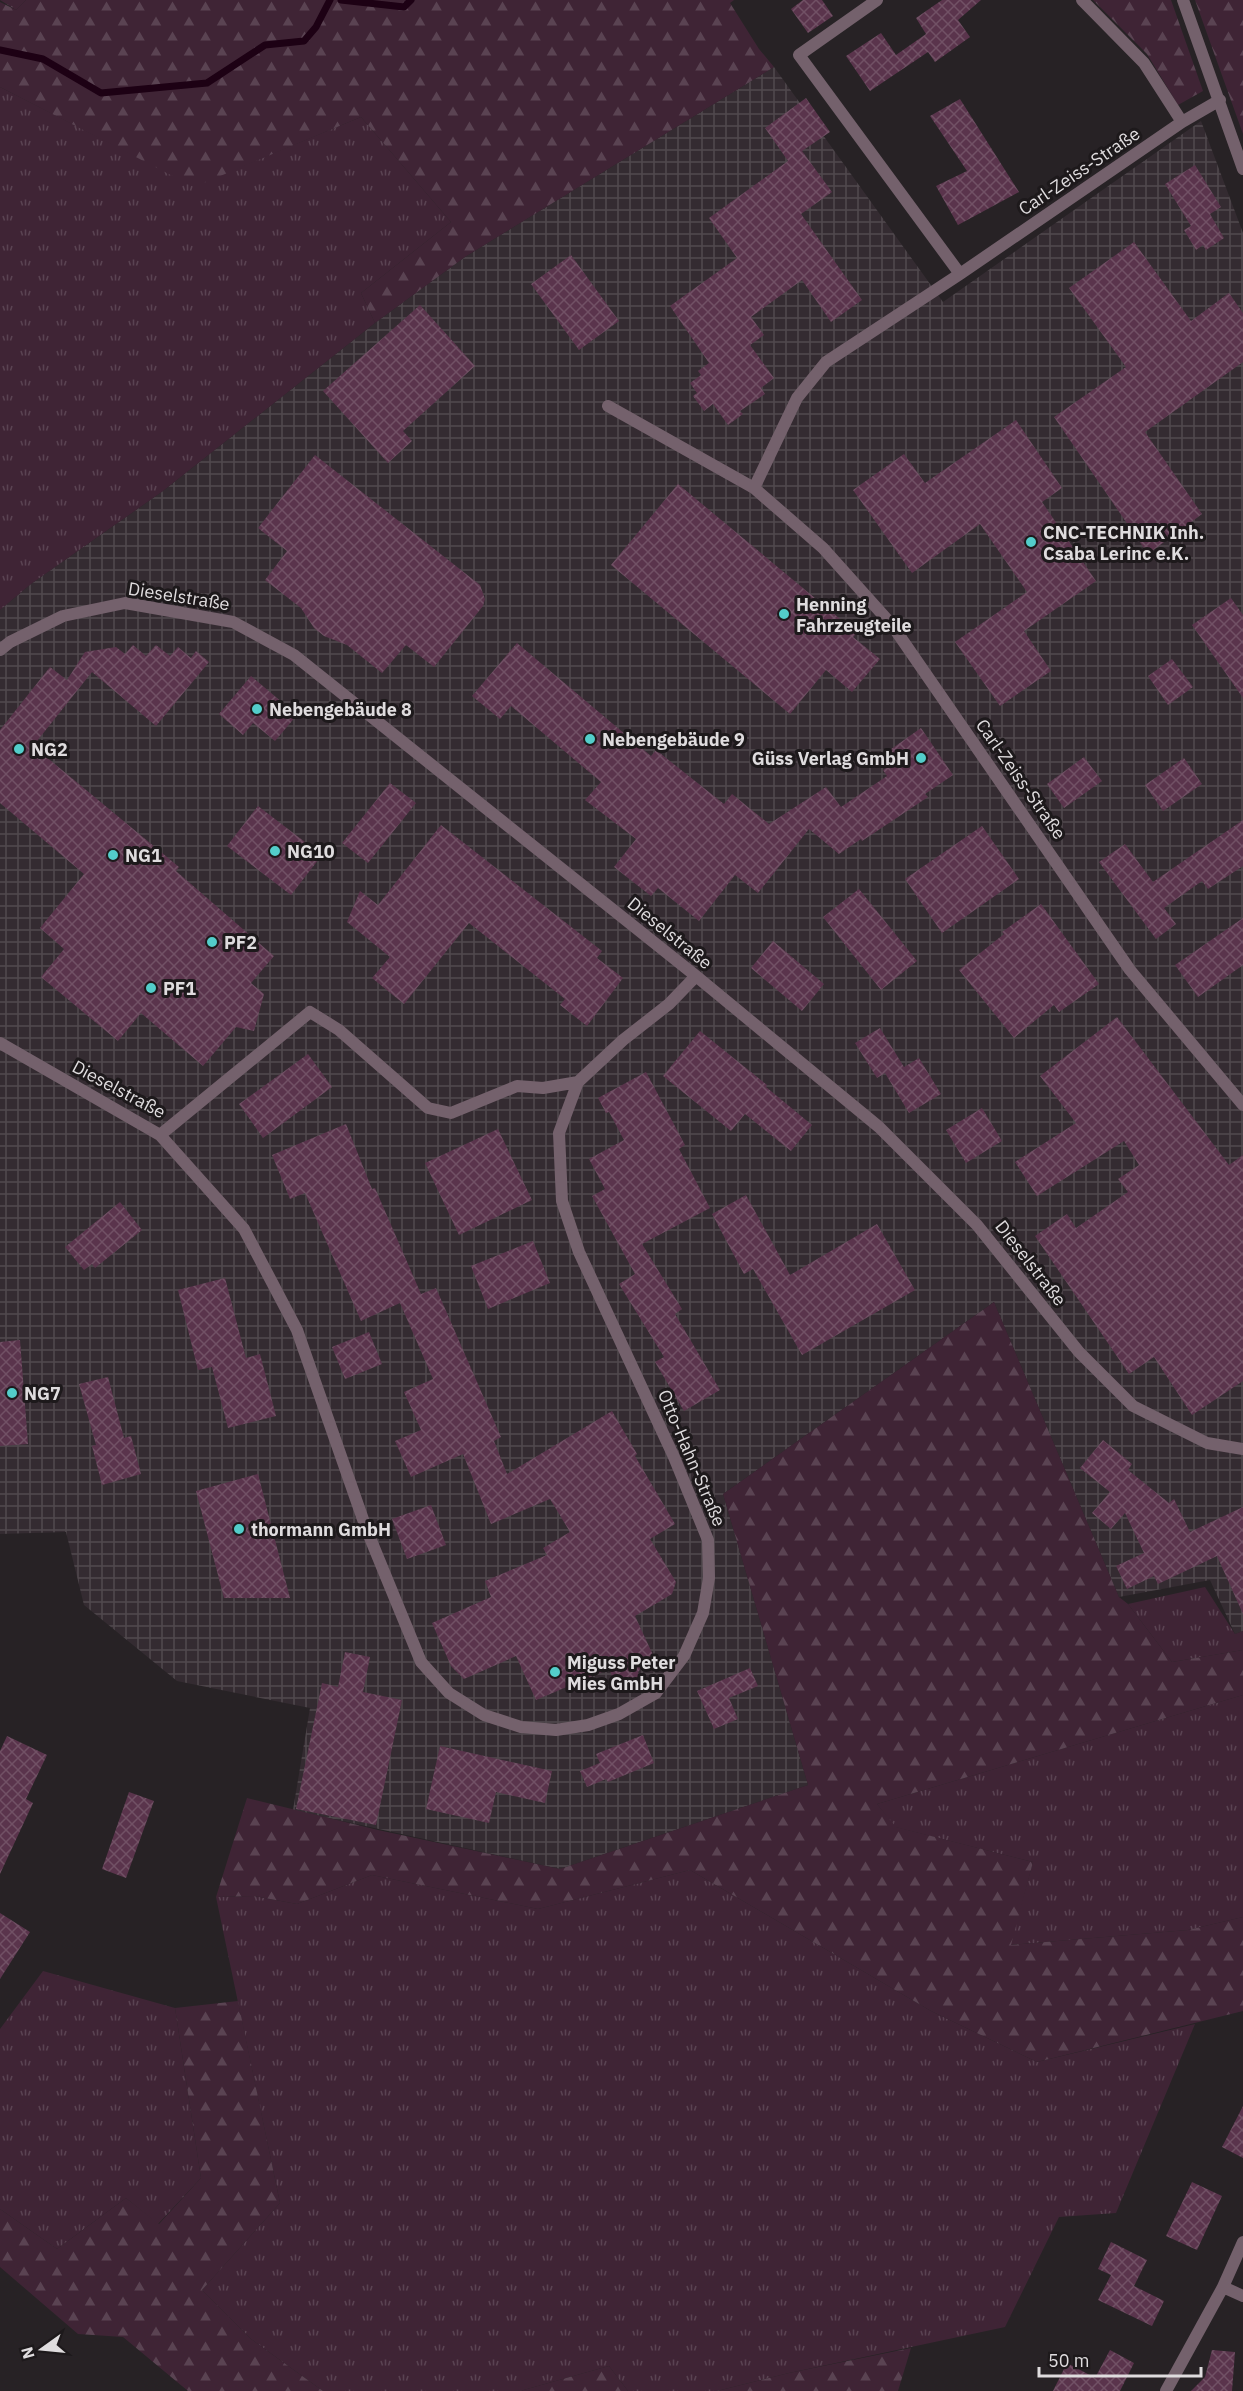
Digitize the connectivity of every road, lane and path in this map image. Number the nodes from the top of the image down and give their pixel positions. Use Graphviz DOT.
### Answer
graph roads {
  1 [pos="877,0"];
  2 [pos="1082,0"];
  3 [pos="1183,0"];
  4 [pos="1220,100"];
  5 [pos="1182,122"];
  6 [pos="1243,169"];
  7 [pos="960,274"];
  8 [pos="608,406"];
  9 [pos="754,488"];
  10 [pos="0,650"];
  11 [pos="696,976"];
  12 [pos="0,1043"];
  13 [pos="578,1082"];
  14 [pos="1243,1105"];
  15 [pos="160,1135"];
  16 [pos="1243,1449"];
  17 [pos="1243,2242"];
  18 [pos="1223,2287"];
  19 [pos="1243,2296"];
  20 [pos="1166,2391"];
  1 -- 7 [label="street"];
  2 -- 5 [label="street"];
  3 -- 4 [label="street"];
  4 -- 5 [label="street, Carl-Zeiss-Straße"];
  4 -- 6 [label="street"];
  5 -- 7 [label="street, Carl-Zeiss-Straße"];
  7 -- 9 [label="street, Carl-Zeiss-Straße"];
  8 -- 9 [label="street, Carl-Zeiss-Straße"];
  9 -- 14 [label="street, Carl-Zeiss-Straße"];
  10 -- 11 [label="street, Dieselstraße"];
  11 -- 13 [label="street, Otto-Hahn-Straße"];
  11 -- 16 [label="street, Dieselstraße"];
  12 -- 15 [label="street, Dieselstraße"];
  13 -- 15 [label="street, Dieselstraße"];
  13 -- 15 [label="street, Otto-Hahn-Straße"];
  17 -- 18 [label="street"];
  18 -- 19 [label="street"];
  18 -- 20 [label="street"];
}
